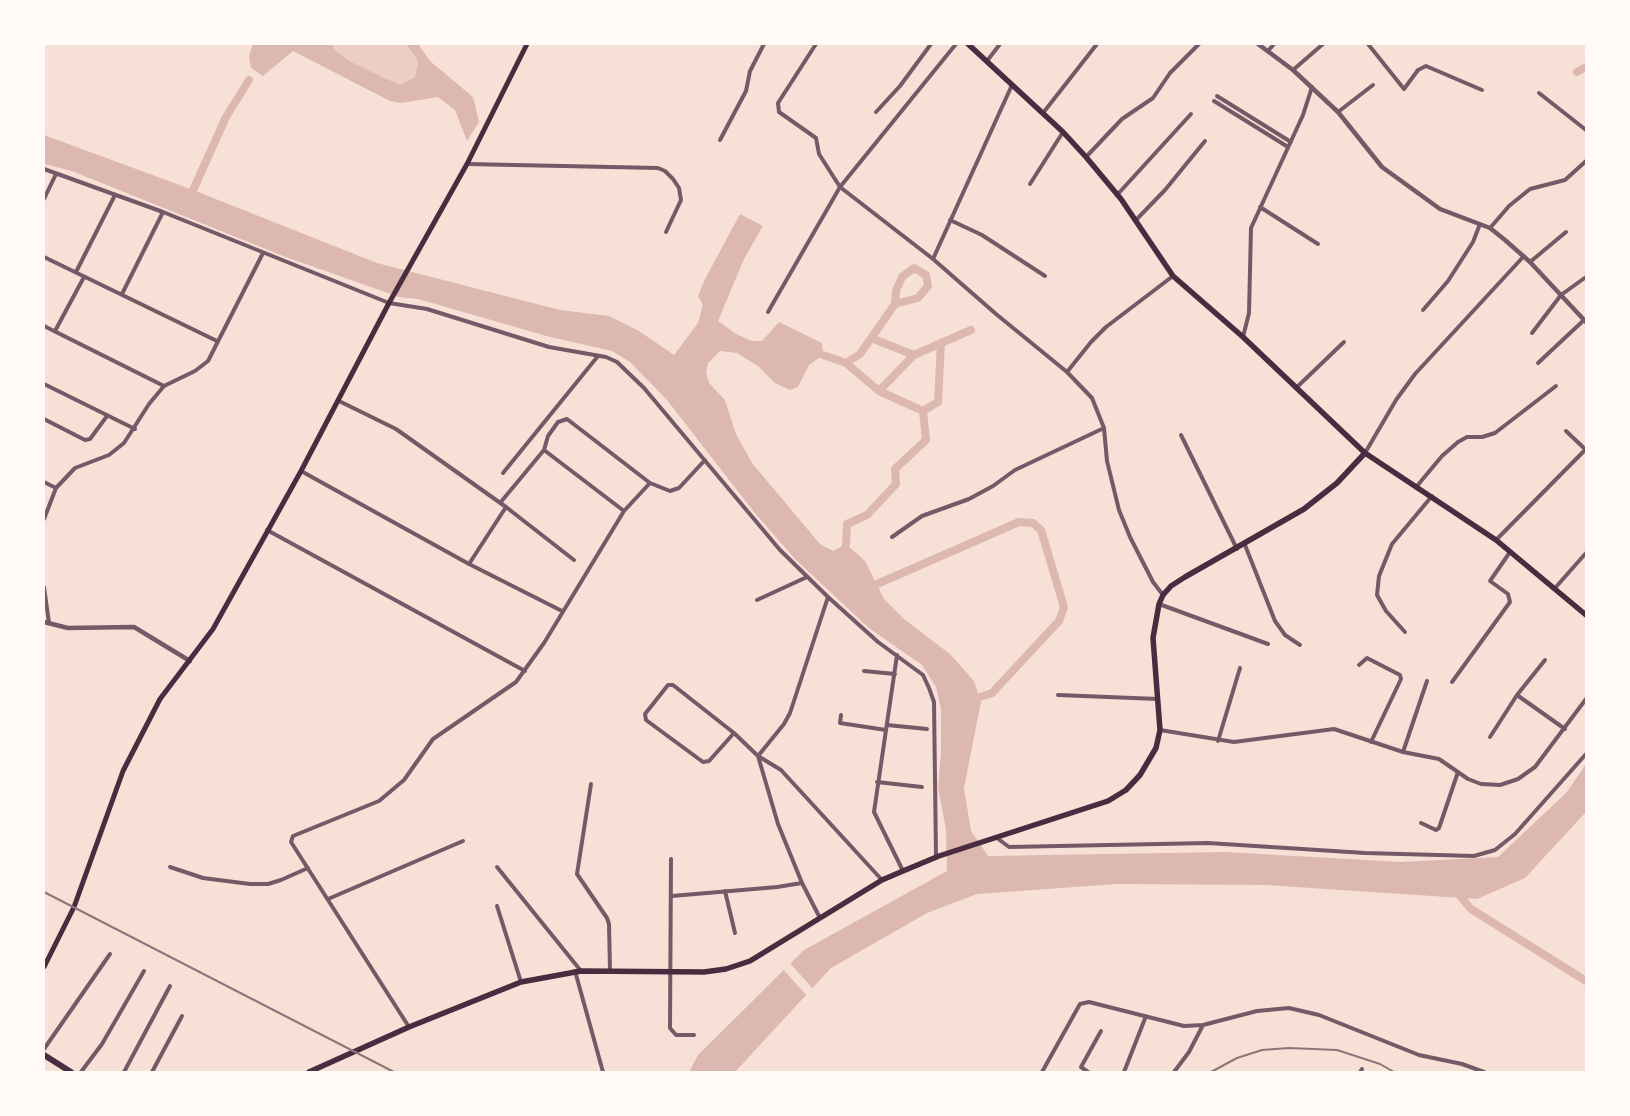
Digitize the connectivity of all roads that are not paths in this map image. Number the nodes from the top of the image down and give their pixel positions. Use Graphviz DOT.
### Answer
graph roads {
  1 [pos="527,44"];
  2 [pos="764,44"];
  3 [pos="816,44"];
  4 [pos="931,44"];
  5 [pos="956,44"];
  6 [pos="968,44"];
  7 [pos="1000,44"];
  8 [pos="1097,44"];
  9 [pos="1198,44"];
  10 [pos="1258,44"];
  11 [pos="1274,44"];
  12 [pos="1323,44"];
  13 [pos="1368,44"];
  14 [pos="1268,51"];
  15 [pos="987,61"];
  16 [pos="1293,70"];
  17 [pos="1012,85"];
  18 [pos="1373,85"];
  19 [pos="1312,87"];
  20 [pos="1482,90"];
  21 [pos="1539,93"];
  22 [pos="1217,96"];
  23 [pos="1214,101"];
  24 [pos="876,112"];
  25 [pos="1338,112"];
  26 [pos="1043,114"];
  27 [pos="1191,114"];
  28 [pos="1586,130"];
  29 [pos="1063,132"];
  30 [pos="720,140"];
  31 [pos="1205,141"];
  32 [pos="1291,142"];
  33 [pos="1288,147"];
  34 [pos="1086,157"];
  35 [pos="1586,161"];
  36 [pos="468,164"];
  37 [pos="44,169"];
  38 [pos="56,174"];
  39 [pos="1030,184"];
  40 [pos="840,187"];
  41 [pos="115,195"];
  42 [pos="1117,195"];
  43 [pos="44,198"];
  44 [pos="1260,207"];
  45 [pos="163,212"];
  46 [pos="950,220"];
  47 [pos="1135,220"];
  48 [pos="1480,224"];
  49 [pos="1490,228"];
  50 [pos="666,232"];
  51 [pos="1566,232"];
  52 [pos="1318,244"];
  53 [pos="263,253"];
  54 [pos="1524,256"];
  55 [pos="44,257"];
  56 [pos="933,259"];
  57 [pos="1530,262"];
  58 [pos="76,272"];
  59 [pos="84,276"];
  60 [pos="1045,276"];
  61 [pos="1173,276"];
  62 [pos="1586,277"];
  63 [pos="122,294"];
  64 [pos="1561,295"];
  65 [pos="389,303"];
  66 [pos="1423,310"];
  67 [pos="768,312"];
  68 [pos="1585,321"];
  69 [pos="44,326"];
  70 [pos="55,331"];
  71 [pos="1532,333"];
  72 [pos="1243,337"];
  73 [pos="218,341"];
  74 [pos="1344,342"];
  75 [pos="598,356"];
  76 [pos="1538,363"];
  77 [pos="1067,372"];
  78 [pos="44,384"];
  79 [pos="164,386"];
  80 [pos="1556,386"];
  81 [pos="1296,388"];
  82 [pos="339,401"];
  83 [pos="107,416"];
  84 [pos="44,419"];
  85 [pos="1104,428"];
  86 [pos="135,429"];
  87 [pos="1566,431"];
  88 [pos="1181,435"];
  89 [pos="544,450"];
  90 [pos="1586,450"];
  91 [pos="1365,453"];
  92 [pos="705,460"];
  93 [pos="301,471"];
  94 [pos="503,473"];
  95 [pos="44,482"];
  96 [pos="650,483"];
  97 [pos="1417,486"];
  98 [pos="56,488"];
  99 [pos="1432,496"];
  100 [pos="500,503"];
  101 [pos="506,507"];
  102 [pos="624,511"];
  103 [pos="44,520"];
  104 [pos="267,530"];
  105 [pos="892,537"];
  106 [pos="1496,540"];
  107 [pos="1245,544"];
  108 [pos="1237,549"];
  109 [pos="1510,552"];
  110 [pos="1586,553"];
  111 [pos="574,560"];
  112 [pos="469,564"];
  113 [pos="807,577"];
  114 [pos="44,587"];
  115 [pos="1555,588"];
  116 [pos="1163,595"];
  117 [pos="828,597"];
  118 [pos="757,600"];
  119 [pos="1159,604"];
  120 [pos="562,611"];
  121 [pos="1586,616"];
  122 [pos="46,622"];
  123 [pos="1405,632"];
  124 [pos="1268,644"];
  125 [pos="1300,645"];
  126 [pos="897,655"];
  127 [pos="1545,660"];
  128 [pos="190,661"];
  129 [pos="1359,665"];
  130 [pos="1240,668"];
  131 [pos="525,671"];
  132 [pos="864,671"];
  133 [pos="895,674"];
  134 [pos="1427,681"];
  135 [pos="1452,682"];
  136 [pos="1518,695"];
  137 [pos="1058,696"];
  138 [pos="1158,699"];
  139 [pos="1586,699"];
  140 [pos="841,715"];
  141 [pos="887,727"];
  142 [pos="927,729"];
  143 [pos="1565,729"];
  144 [pos="1160,730"];
  145 [pos="734,733"];
  146 [pos="1490,737"];
  147 [pos="1218,741"];
  148 [pos="1371,742"];
  149 [pos="1403,752"];
  150 [pos="1586,754"];
  151 [pos="758,756"];
  152 [pos="1458,772"];
  153 [pos="877,782"];
  154 [pos="591,784"];
  155 [pos="922,787"];
  156 [pos="1421,823"];
  157 [pos="997,838"];
  158 [pos="463,841"];
  159 [pos="938,856"];
  160 [pos="671,859"];
  161 [pos="170,867"];
  162 [pos="497,867"];
  163 [pos="308,868"];
  164 [pos="903,871"];
  165 [pos="882,880"];
  166 [pos="802,882"];
  167 [pos="725,891"];
  168 [pos="672,896"];
  169 [pos="328,899"];
  170 [pos="498,906"];
  171 [pos="820,918"];
  172 [pos="735,933"];
  173 [pos="110,954"];
  174 [pos="44,967"];
  175 [pos="610,970"];
  176 [pos="144,971"];
  177 [pos="578,971"];
  178 [pos="672,972"];
  179 [pos="522,982"];
  180 [pos="170,986"];
  181 [pos="182,1016"];
  182 [pos="1146,1016"];
  183 [pos="1202,1025"];
  184 [pos="408,1027"];
  185 [pos="1101,1031"];
  186 [pos="694,1035"];
  187 [pos="44,1049"];
  188 [pos="44,1055"];
  189 [pos="71,1072"];
  190 [pos="81,1072"];
  191 [pos="124,1072"];
  192 [pos="152,1072"];
  193 [pos="309,1072"];
  194 [pos="603,1072"];
  195 [pos="1042,1072"];
  196 [pos="1088,1072"];
  197 [pos="1124,1072"];
  198 [pos="1174,1072"];
  199 [pos="1484,1072"];
  1 -- 36 [label="main road"];
  2 -- 30 [label="street"];
  3 -- 40 [label="street"];
  4 -- 24 [label="street"];
  5 -- 40 [label="street"];
  6 -- 15 [label="main road"];
  7 -- 15 [label="street"];
  8 -- 26 [label="street"];
  9 -- 34 [label="street"];
  10 -- 14 [label="street"];
  11 -- 14 [label="street"];
  12 -- 16 [label="street"];
  13 -- 20 [label="street"];
  14 -- 16 [label="street"];
  15 -- 17 [label="main road"];
  16 -- 19 [label="street"];
  17 -- 26 [label="main road"];
  17 -- 46 [label="street"];
  18 -- 25 [label="street"];
  19 -- 25 [label="street"];
  19 -- 32 [label="street"];
  21 -- 28 [label="street"];
  22 -- 32 [label="street"];
  23 -- 33 [label="street"];
  25 -- 48 [label="street"];
  26 -- 29 [label="main road"];
  27 -- 42 [label="street"];
  29 -- 34 [label="main road"];
  29 -- 39 [label="street"];
  31 -- 47 [label="street"];
  32 -- 33 [label="street"];
  33 -- 44 [label="street"];
  34 -- 42 [label="main road"];
  35 -- 49 [label="street"];
  36 -- 50 [label="street"];
  36 -- 65 [label="main road"];
  37 -- 38 [label="street"];
  38 -- 41 [label="street"];
  38 -- 43 [label="street"];
  40 -- 56 [label="street"];
  40 -- 67 [label="street"];
  41 -- 45 [label="street"];
  41 -- 58 [label="street"];
  42 -- 47 [label="main road"];
  44 -- 52 [label="street"];
  44 -- 72 [label="street"];
  45 -- 53 [label="street"];
  45 -- 63 [label="street"];
  46 -- 56 [label="street"];
  46 -- 60 [label="street"];
  47 -- 61 [label="main road"];
  48 -- 49 [label="street"];
  48 -- 66 [label="street"];
  49 -- 54 [label="street"];
  51 -- 57 [label="street"];
  53 -- 65 [label="street"];
  53 -- 73 [label="street"];
  54 -- 57 [label="street"];
  54 -- 91 [label="street"];
  55 -- 58 [label="street"];
  56 -- 77 [label="street"];
  57 -- 64 [label="street"];
  58 -- 59 [label="street"];
  59 -- 63 [label="street"];
  59 -- 70 [label="street"];
  61 -- 72 [label="main road"];
  61 -- 77 [label="street"];
  62 -- 64 [label="street"];
  63 -- 73 [label="street"];
  64 -- 68 [label="street"];
  64 -- 71 [label="street"];
  65 -- 75 [label="street"];
  65 -- 82 [label="main road"];
  68 -- 76 [label="street"];
  69 -- 70 [label="street"];
  70 -- 79 [label="street"];
  72 -- 81 [label="main road"];
  73 -- 79 [label="street"];
  74 -- 81 [label="street"];
  75 -- 92 [label="street"];
  75 -- 94 [label="street"];
  77 -- 85 [label="street"];
  78 -- 83 [label="street"];
  79 -- 86 [label="street"];
  80 -- 97 [label="street"];
  81 -- 91 [label="main road"];
  82 -- 93 [label="main road"];
  82 -- 100 [label="street"];
  83 -- 84 [label="street"];
  83 -- 86 [label="street"];
  85 -- 105 [label="street"];
  85 -- 116 [label="street"];
  86 -- 98 [label="street"];
  87 -- 90 [label="street"];
  88 -- 108 [label="street"];
  89 -- 96 [label="street"];
  89 -- 100 [label="street"];
  89 -- 102 [label="street"];
  90 -- 106 [label="street"];
  91 -- 97 [label="main road"];
  91 -- 107 [label="main road"];
  92 -- 96 [label="street"];
  92 -- 113 [label="street"];
  93 -- 104 [label="main road"];
  93 -- 112 [label="street"];
  95 -- 98 [label="street"];
  96 -- 102 [label="street"];
  97 -- 99 [label="main road"];
  98 -- 103 [label="street"];
  99 -- 106 [label="main road"];
  99 -- 123 [label="street"];
  100 -- 101 [label="street"];
  101 -- 111 [label="street"];
  101 -- 112 [label="street"];
  102 -- 120 [label="street"];
  104 -- 128 [label="main road"];
  104 -- 131 [label="street"];
  106 -- 109 [label="main road"];
  107 -- 108 [label="main road"];
  107 -- 125 [label="street"];
  108 -- 116 [label="main road"];
  109 -- 115 [label="main road"];
  109 -- 135 [label="street"];
  110 -- 115 [label="street"];
  112 -- 120 [label="street"];
  113 -- 117 [label="street"];
  113 -- 118 [label="street"];
  114 -- 122 [label="street"];
  115 -- 121 [label="main road"];
  116 -- 119 [label="main road"];
  117 -- 126 [label="street"];
  117 -- 151 [label="street"];
  119 -- 124 [label="street"];
  119 -- 138 [label="main road"];
  120 -- 131 [label="street"];
  122 -- 128 [label="street"];
  126 -- 133 [label="street"];
  126 -- 159 [label="street"];
  127 -- 136 [label="street"];
  128 -- 174 [label="main road"];
  129 -- 148 [label="street"];
  130 -- 147 [label="street"];
  131 -- 163 [label="street"];
  132 -- 133 [label="street"];
  133 -- 141 [label="street"];
  134 -- 149 [label="street"];
  136 -- 143 [label="street"];
  136 -- 146 [label="street"];
  137 -- 138 [label="street"];
  138 -- 144 [label="main road"];
  139 -- 143 [label="street"];
  140 -- 141 [label="street"];
  141 -- 142 [label="street"];
  141 -- 153 [label="street"];
  143 -- 152 [label="street"];
  144 -- 147 [label="street"];
  144 -- 157 [label="main road"];
  145 -- 145 [label="street"];
  145 -- 151 [label="street"];
  147 -- 148 [label="street"];
  148 -- 149 [label="street"];
  149 -- 152 [label="street"];
  150 -- 157 [label="street"];
  151 -- 165 [label="street"];
  151 -- 166 [label="street"];
  152 -- 156 [label="street"];
  153 -- 155 [label="street"];
  153 -- 164 [label="street"];
  154 -- 175 [label="street"];
  157 -- 159 [label="main road"];
  158 -- 169 [label="street"];
  159 -- 164 [label="main road"];
  160 -- 168 [label="street"];
  161 -- 163 [label="street"];
  162 -- 177 [label="street"];
  163 -- 169 [label="street"];
  164 -- 165 [label="main road"];
  165 -- 171 [label="main road"];
  166 -- 167 [label="street"];
  166 -- 171 [label="street"];
  167 -- 168 [label="street"];
  167 -- 172 [label="street"];
  168 -- 178 [label="street"];
  169 -- 184 [label="street"];
  170 -- 179 [label="street"];
  171 -- 178 [label="main road"];
  173 -- 187 [label="street"];
  175 -- 177 [label="main road"];
  175 -- 178 [label="main road"];
  176 -- 190 [label="street"];
  177 -- 179 [label="main road"];
  177 -- 194 [label="street"];
  178 -- 186 [label="street"];
  179 -- 184 [label="main road"];
  180 -- 191 [label="street"];
  181 -- 192 [label="street"];
  182 -- 183 [label="street"];
  182 -- 195 [label="street"];
  182 -- 197 [label="street"];
  183 -- 198 [label="street"];
  183 -- 199 [label="street"];
  184 -- 193 [label="main road"];
  185 -- 196 [label="street"];
  188 -- 189 [label="highway"];
}
